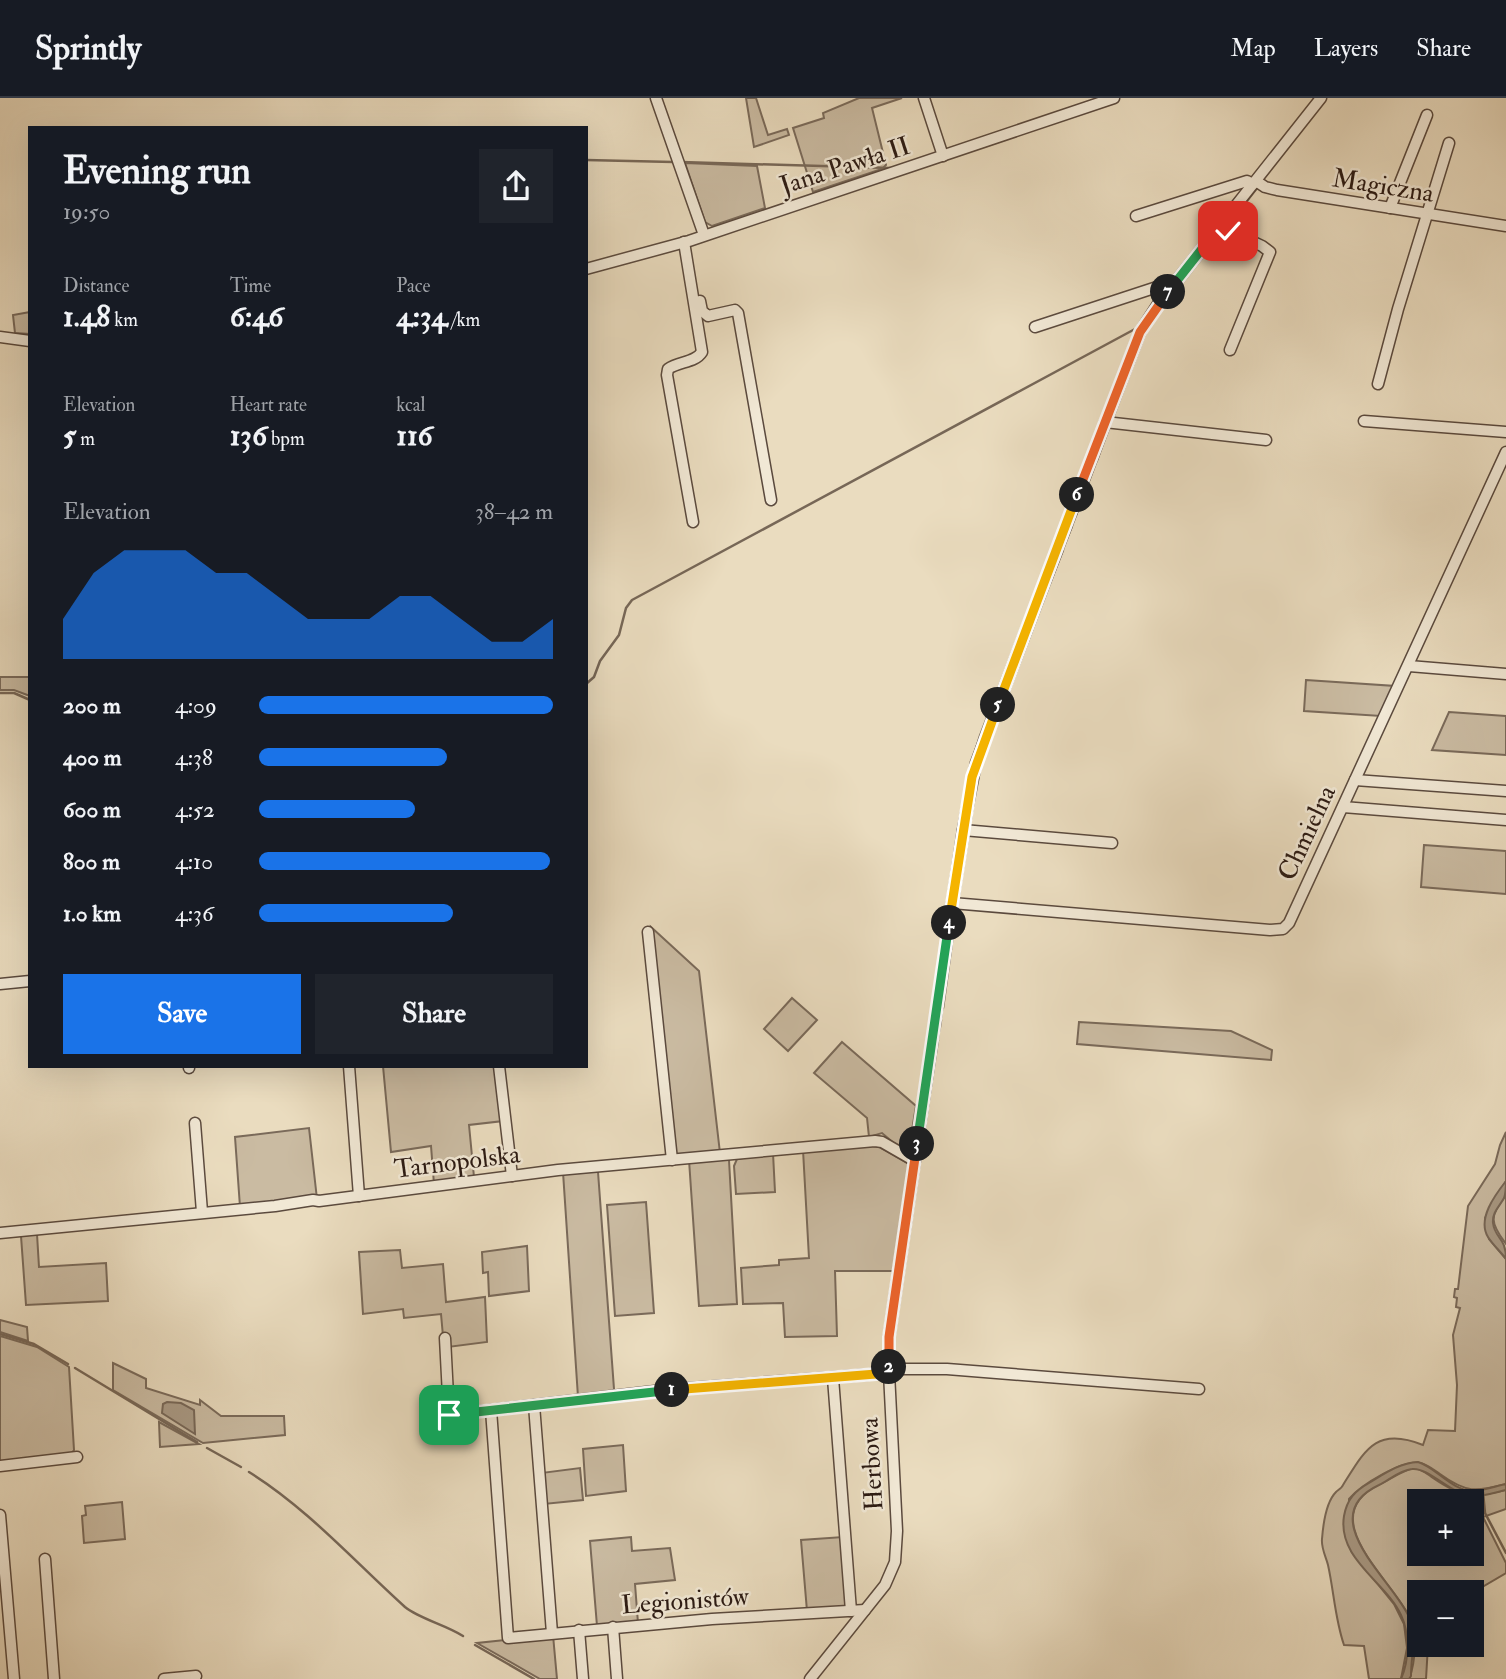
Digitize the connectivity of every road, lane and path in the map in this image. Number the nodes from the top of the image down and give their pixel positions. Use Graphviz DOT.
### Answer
graph roads {
  1 [pos="656,98"];
  2 [pos="924,98"];
  3 [pos="1114,98"];
  4 [pos="1321,98"];
  5 [pos="1427,115"];
  6 [pos="1449,143"];
  7 [pos="943,156"];
  8 [pos="1255,182"];
  9 [pos="1390,208"];
  10 [pos="1426,214"];
  11 [pos="1136,216"];
  12 [pos="1220,226"];
  13 [pos="1506,226"];
  14 [pos="704,235"];
  15 [pos="686,242"];
  16 [pos="588,268"];
  17 [pos="1173,286"];
  18 [pos="1035,327"];
  19 [pos="0,337"];
  20 [pos="28,341"];
  21 [pos="1230,350"];
  22 [pos="1378,384"];
  23 [pos="1364,421"];
  24 [pos="1105,422"];
  25 [pos="1506,432"];
  26 [pos="1265,440"];
  27 [pos="1506,452"];
  28 [pos="771,500"];
  29 [pos="693,522"];
  30 [pos="1409,666"];
  31 [pos="1506,674"];
  32 [pos="1355,780"];
  33 [pos="1506,791"];
  34 [pos="1343,807"];
  35 [pos="1506,820"];
  36 [pos="963,830"];
  37 [pos="1112,843"];
  38 [pos="952,903"];
  39 [pos="648,932"];
  40 [pos="28,981"];
  41 [pos="0,984"];
  42 [pos="349,1068"];
  43 [pos="499,1068"];
  44 [pos="195,1123"];
  45 [pos="671,1160"];
  46 [pos="915,1161"];
  47 [pos="512,1176"];
  48 [pos="359,1196"];
  49 [pos="202,1212"];
  50 [pos="0,1233"];
  51 [pos="445,1338"];
  52 [pos="889,1371"];
  53 [pos="833,1377"];
  54 [pos="1199,1389"];
  55 [pos="534,1405"];
  56 [pos="491,1410"];
  57 [pos="77,1457"];
  58 [pos="0,1466"];
  59 [pos="0,1515"];
  60 [pos="45,1559"];
  61 [pos="865,1610"];
  62 [pos="851,1611"];
  63 [pos="613,1627"];
  64 [pos="579,1630"];
  65 [pos="552,1633"];
  66 [pos="196,1676"];
  67 [pos="14,1679"];
  68 [pos="54,1679"];
  69 [pos="164,1679"];
  70 [pos="583,1679"];
  71 [pos="617,1679"];
  72 [pos="810,1679"];
  1 -- 14 [label="street"];
  2 -- 7 [label="street"];
  3 -- 7 [label="street, Jana Pawła II"];
  4 -- 8 [label="street, Herbowa"];
  5 -- 9 [label="street"];
  6 -- 10 [label="street"];
  7 -- 14 [label="street, Jana Pawła II"];
  8 -- 9 [label="street, Magiczna"];
  8 -- 11 [label="street"];
  8 -- 12 [label="street, Herbowa"];
  9 -- 10 [label="street, Magiczna"];
  10 -- 13 [label="street, Magiczna"];
  10 -- 22 [label="street"];
  12 -- 17 [label="street, Herbowa"];
  12 -- 21 [label="street"];
  14 -- 15 [label="street, Jana Pawła II"];
  15 -- 16 [label="street, Jana Pawła II"];
  15 -- 28 [label="street"];
  15 -- 29 [label="street"];
  17 -- 18 [label="street"];
  17 -- 24 [label="street, Herbowa"];
  19 -- 20 [label="street"];
  23 -- 25 [label="street"];
  24 -- 26 [label="street"];
  24 -- 36 [label="street, Herbowa"];
  27 -- 30 [label="street, Chmielna"];
  30 -- 31 [label="street"];
  30 -- 32 [label="street, Chmielna"];
  32 -- 33 [label="street"];
  32 -- 34 [label="street, Chmielna"];
  34 -- 35 [label="street"];
  34 -- 38 [label="street, Chmielna"];
  36 -- 37 [label="street"];
  36 -- 38 [label="street, Herbowa"];
  38 -- 46 [label="street, Herbowa"];
  39 -- 45 [label="street"];
  40 -- 41 [label="street"];
  42 -- 48 [label="street"];
  43 -- 47 [label="street"];
  44 -- 49 [label="street"];
  45 -- 46 [label="street, Tarnopolska"];
  45 -- 47 [label="street, Tarnopolska"];
  46 -- 52 [label="street, Herbowa"];
  47 -- 48 [label="street, Tarnopolska"];
  48 -- 49 [label="street, Tarnopolska"];
  49 -- 50 [label="street, Tarnopolska"];
  51 -- 56 [label="street"];
  52 -- 53 [label="street"];
  52 -- 54 [label="street"];
  52 -- 61 [label="street, Herbowa"];
  53 -- 55 [label="street"];
  53 -- 62 [label="street"];
  55 -- 56 [label="street"];
  55 -- 65 [label="street"];
  56 -- 65 [label="street, Legionistów"];
  57 -- 58 [label="street"];
  59 -- 67 [label="street"];
  60 -- 68 [label="street"];
  61 -- 62 [label="street, Legionistów"];
  61 -- 72 [label="street, Herbowa"];
  62 -- 63 [label="street, Legionistów"];
  63 -- 64 [label="street, Legionistów"];
  63 -- 71 [label="street"];
  64 -- 65 [label="street, Legionistów"];
  64 -- 70 [label="street"];
  66 -- 69 [label="street"];
}
